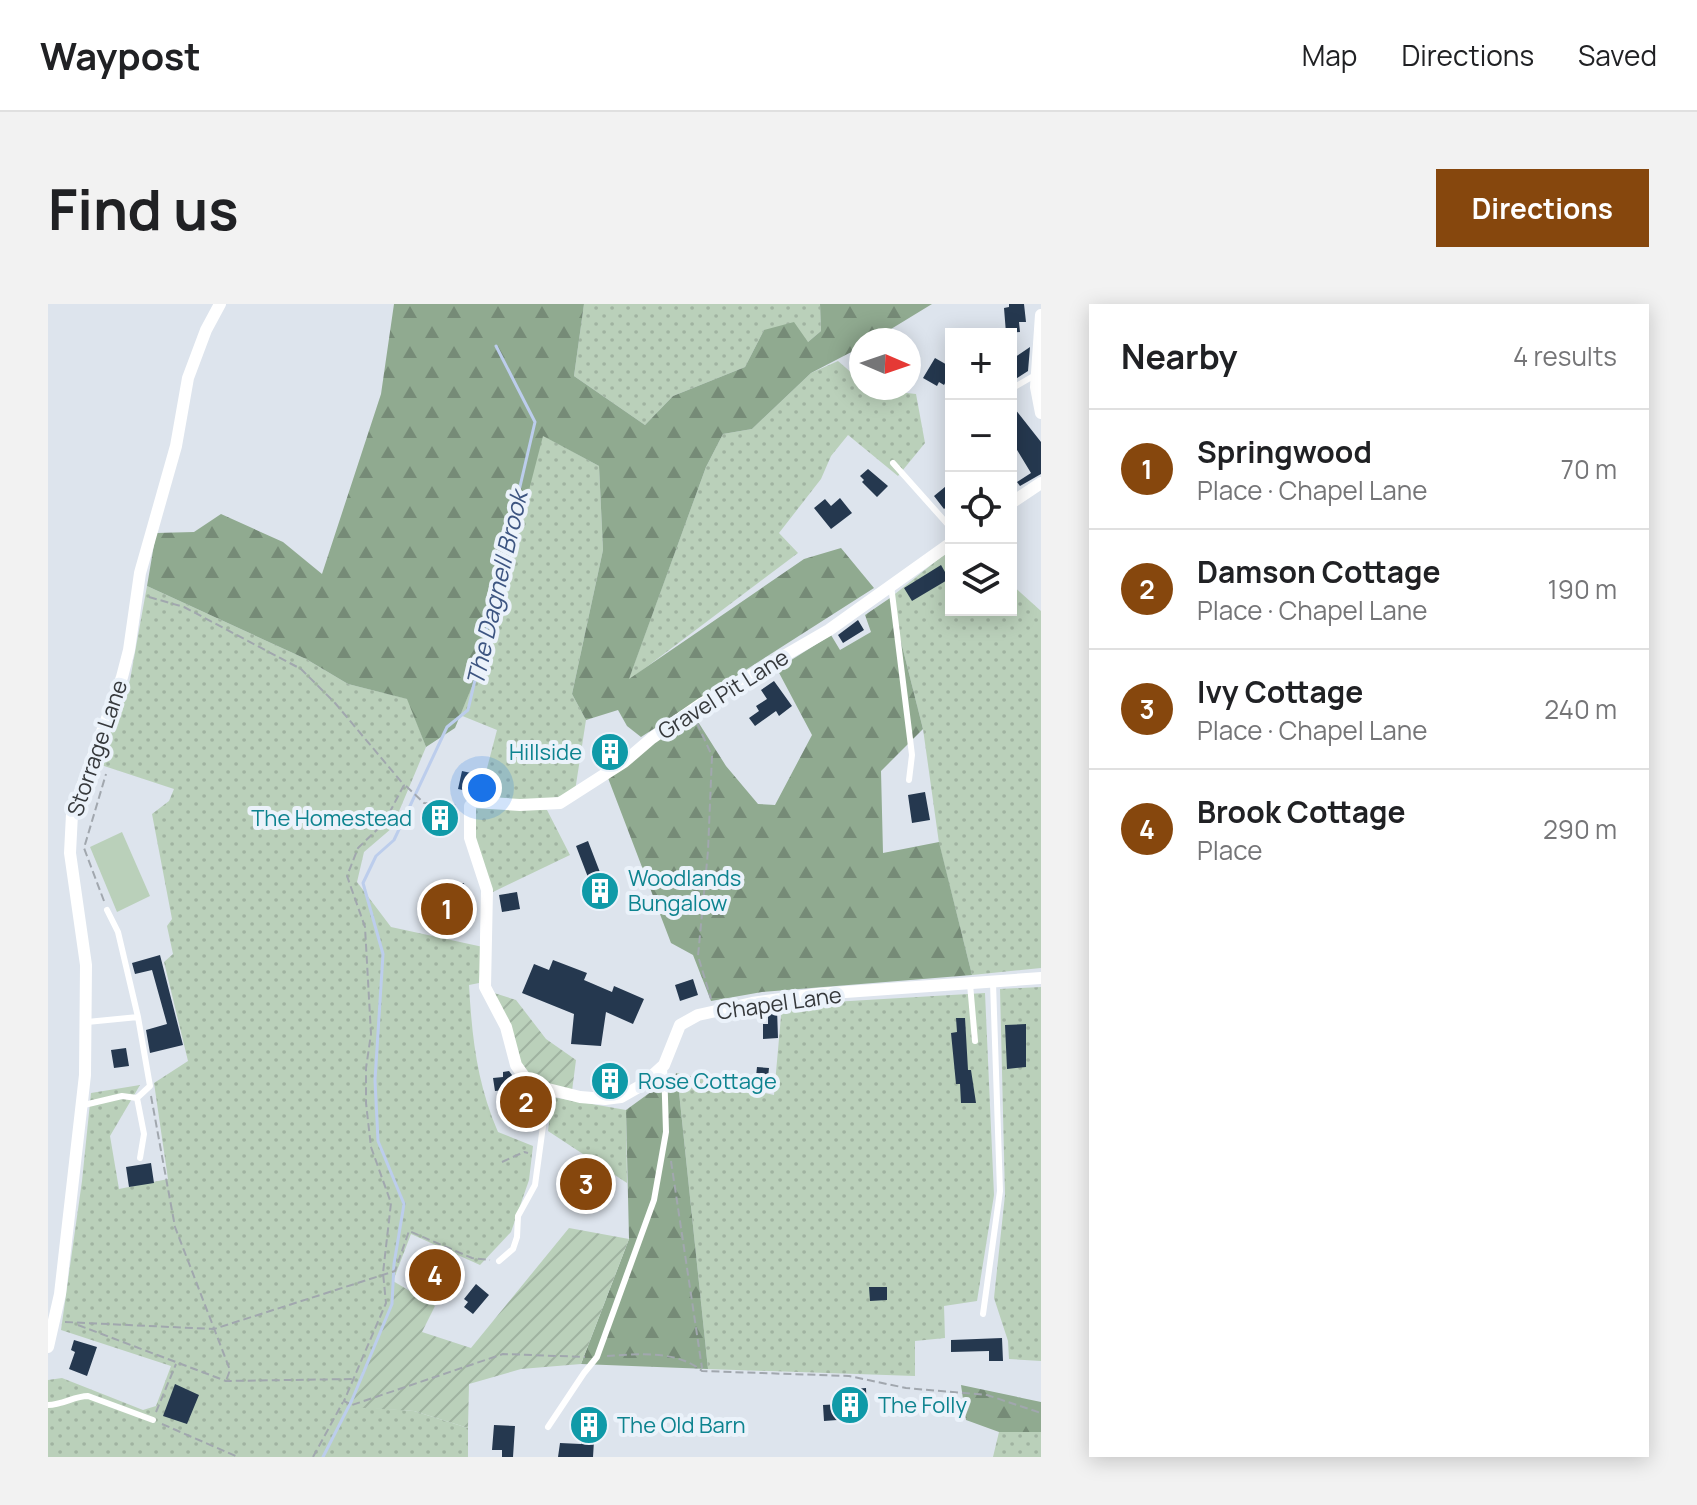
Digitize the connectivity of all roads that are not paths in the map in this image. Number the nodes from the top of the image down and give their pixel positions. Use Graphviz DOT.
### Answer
graph roads {
  1 [pos="220,304"];
  2 [pos="1041,315"];
  3 [pos="1037,374"];
  4 [pos="1017,386"];
  5 [pos="1041,413"];
  6 [pos="893,463"];
  7 [pos="1041,483"];
  8 [pos="1017,499"];
  9 [pos="945,521"];
  10 [pos="950,544"];
  11 [pos="891,585"];
  12 [pos="909,780"];
  13 [pos="107,910"];
  14 [pos="1041,978"];
  15 [pos="993,982"];
  16 [pos="970,984"];
  17 [pos="138,1017"];
  18 [pos="87,1022"];
  19 [pos="975,1041"];
  20 [pos="664,1065"];
  21 [pos="548,1089"];
  22 [pos="137,1098"];
  23 [pos="84,1105"];
  24 [pos="140,1158"];
  25 [pos="499,1261"];
  26 [pos="983,1314"];
  27 [pos="48,1347"];
  28 [pos="48,1405"];
  29 [pos="153,1420"];
  30 [pos="548,1427"];
  1 -- 18 [label="street, Storrage Lane"];
  2 -- 3 [label="street"];
  3 -- 4 [label="lane"];
  3 -- 5 [label="street"];
  6 -- 9 [label="lane"];
  7 -- 8 [label="street"];
  10 -- 11 [label="street, Gravel Pit Lane"];
  11 -- 12 [label="lane"];
  11 -- 21 [label="street, Gravel Pit Lane"];
  13 -- 17 [label="lane"];
  14 -- 15 [label="street, Chapel Lane"];
  15 -- 16 [label="street, Chapel Lane"];
  15 -- 26 [label="lane"];
  16 -- 19 [label="lane"];
  16 -- 20 [label="street, Chapel Lane"];
  17 -- 18 [label="lane"];
  17 -- 22 [label="lane"];
  18 -- 23 [label="street, Storrage Lane"];
  20 -- 21 [label="street"];
  20 -- 30 [label="lane"];
  21 -- 25 [label="lane"];
  22 -- 23 [label="lane"];
  22 -- 24 [label="lane"];
  23 -- 27 [label="street, Storrage Lane"];
  28 -- 29 [label="lane"];
}
